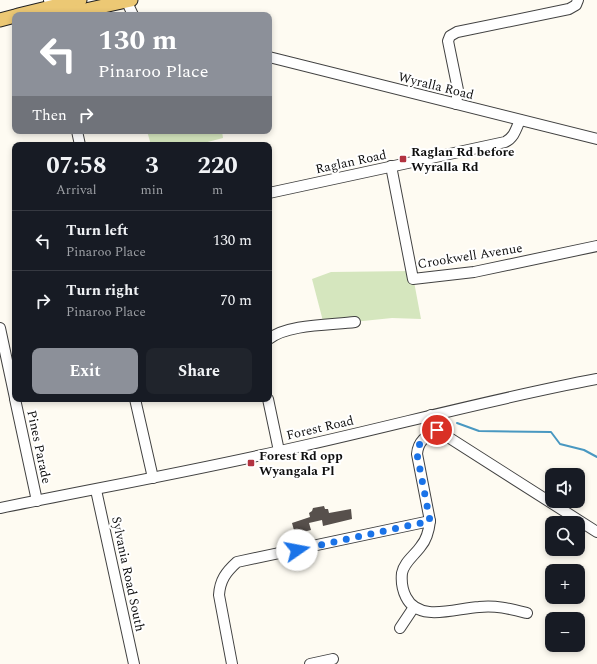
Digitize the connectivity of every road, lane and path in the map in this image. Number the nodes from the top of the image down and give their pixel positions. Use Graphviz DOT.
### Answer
graph roads {
  1 [pos="80,0"];
  2 [pos="128,0"];
  3 [pos="578,0"];
  4 [pos="51,7"];
  5 [pos="29,12"];
  6 [pos="76,12"];
  7 [pos="132,12"];
  8 [pos="12,16"];
  9 [pos="0,20"];
  10 [pos="12,25"];
  11 [pos="0,27"];
  12 [pos="272,58"];
  13 [pos="456,104"];
  14 [pos="520,120"];
  15 [pos="597,138"];
  16 [pos="391,166"];
  17 [pos="272,192"];
  18 [pos="597,246"];
  19 [pos="355,322"];
  20 [pos="0,328"];
  21 [pos="272,336"];
  22 [pos="597,379"];
  23 [pos="12,384"];
  24 [pos="16,402"];
  25 [pos="136,402"];
  26 [pos="269,402"];
  27 [pos="431,415"];
  28 [pos="437,430"];
  29 [pos="279,451"];
  30 [pos="152,478"];
  31 [pos="96,490"];
  32 [pos="37,501"];
  33 [pos="0,508"];
  34 [pos="430,521"];
  35 [pos="597,532"];
  36 [pos="414,608"];
  37 [pos="527,613"];
  38 [pos="400,628"];
  39 [pos="333,659"];
  40 [pos="134,664"];
  41 [pos="232,664"];
  42 [pos="310,664"];
  1 -- 4 [label="main road"];
  2 -- 6 [label="main road"];
  2 -- 7 [label="street"];
  3 -- 13 [label="street"];
  4 -- 5 [label="main road"];
  8 -- 9 [label="main road"];
  10 -- 11 [label="main road"];
  12 -- 13 [label="street, Wyralla Road"];
  13 -- 14 [label="street, Wyralla Road"];
  14 -- 15 [label="street, Wyralla Road"];
  14 -- 16 [label="street, Raglan Road"];
  16 -- 17 [label="street, Raglan Road"];
  16 -- 18 [label="street, Crookwell Avenue"];
  19 -- 21 [label="street"];
  20 -- 23 [label="street, Pines Parade"];
  22 -- 27 [label="street, Forest Road"];
  24 -- 32 [label="street, Pines Parade"];
  25 -- 30 [label="street"];
  26 -- 29 [label="street"];
  27 -- 28 [label="street"];
  27 -- 29 [label="street, Forest Road"];
  28 -- 34 [label="street"];
  28 -- 35 [label="street"];
  29 -- 30 [label="street, Forest Road"];
  30 -- 31 [label="street, Forest Road"];
  31 -- 32 [label="street, Forest Road"];
  31 -- 40 [label="street, Sylvania Road South"];
  32 -- 33 [label="street, Forest Road"];
  34 -- 36 [label="street"];
  34 -- 41 [label="street"];
  36 -- 37 [label="street"];
  36 -- 38 [label="street"];
  39 -- 42 [label="street"];
}
